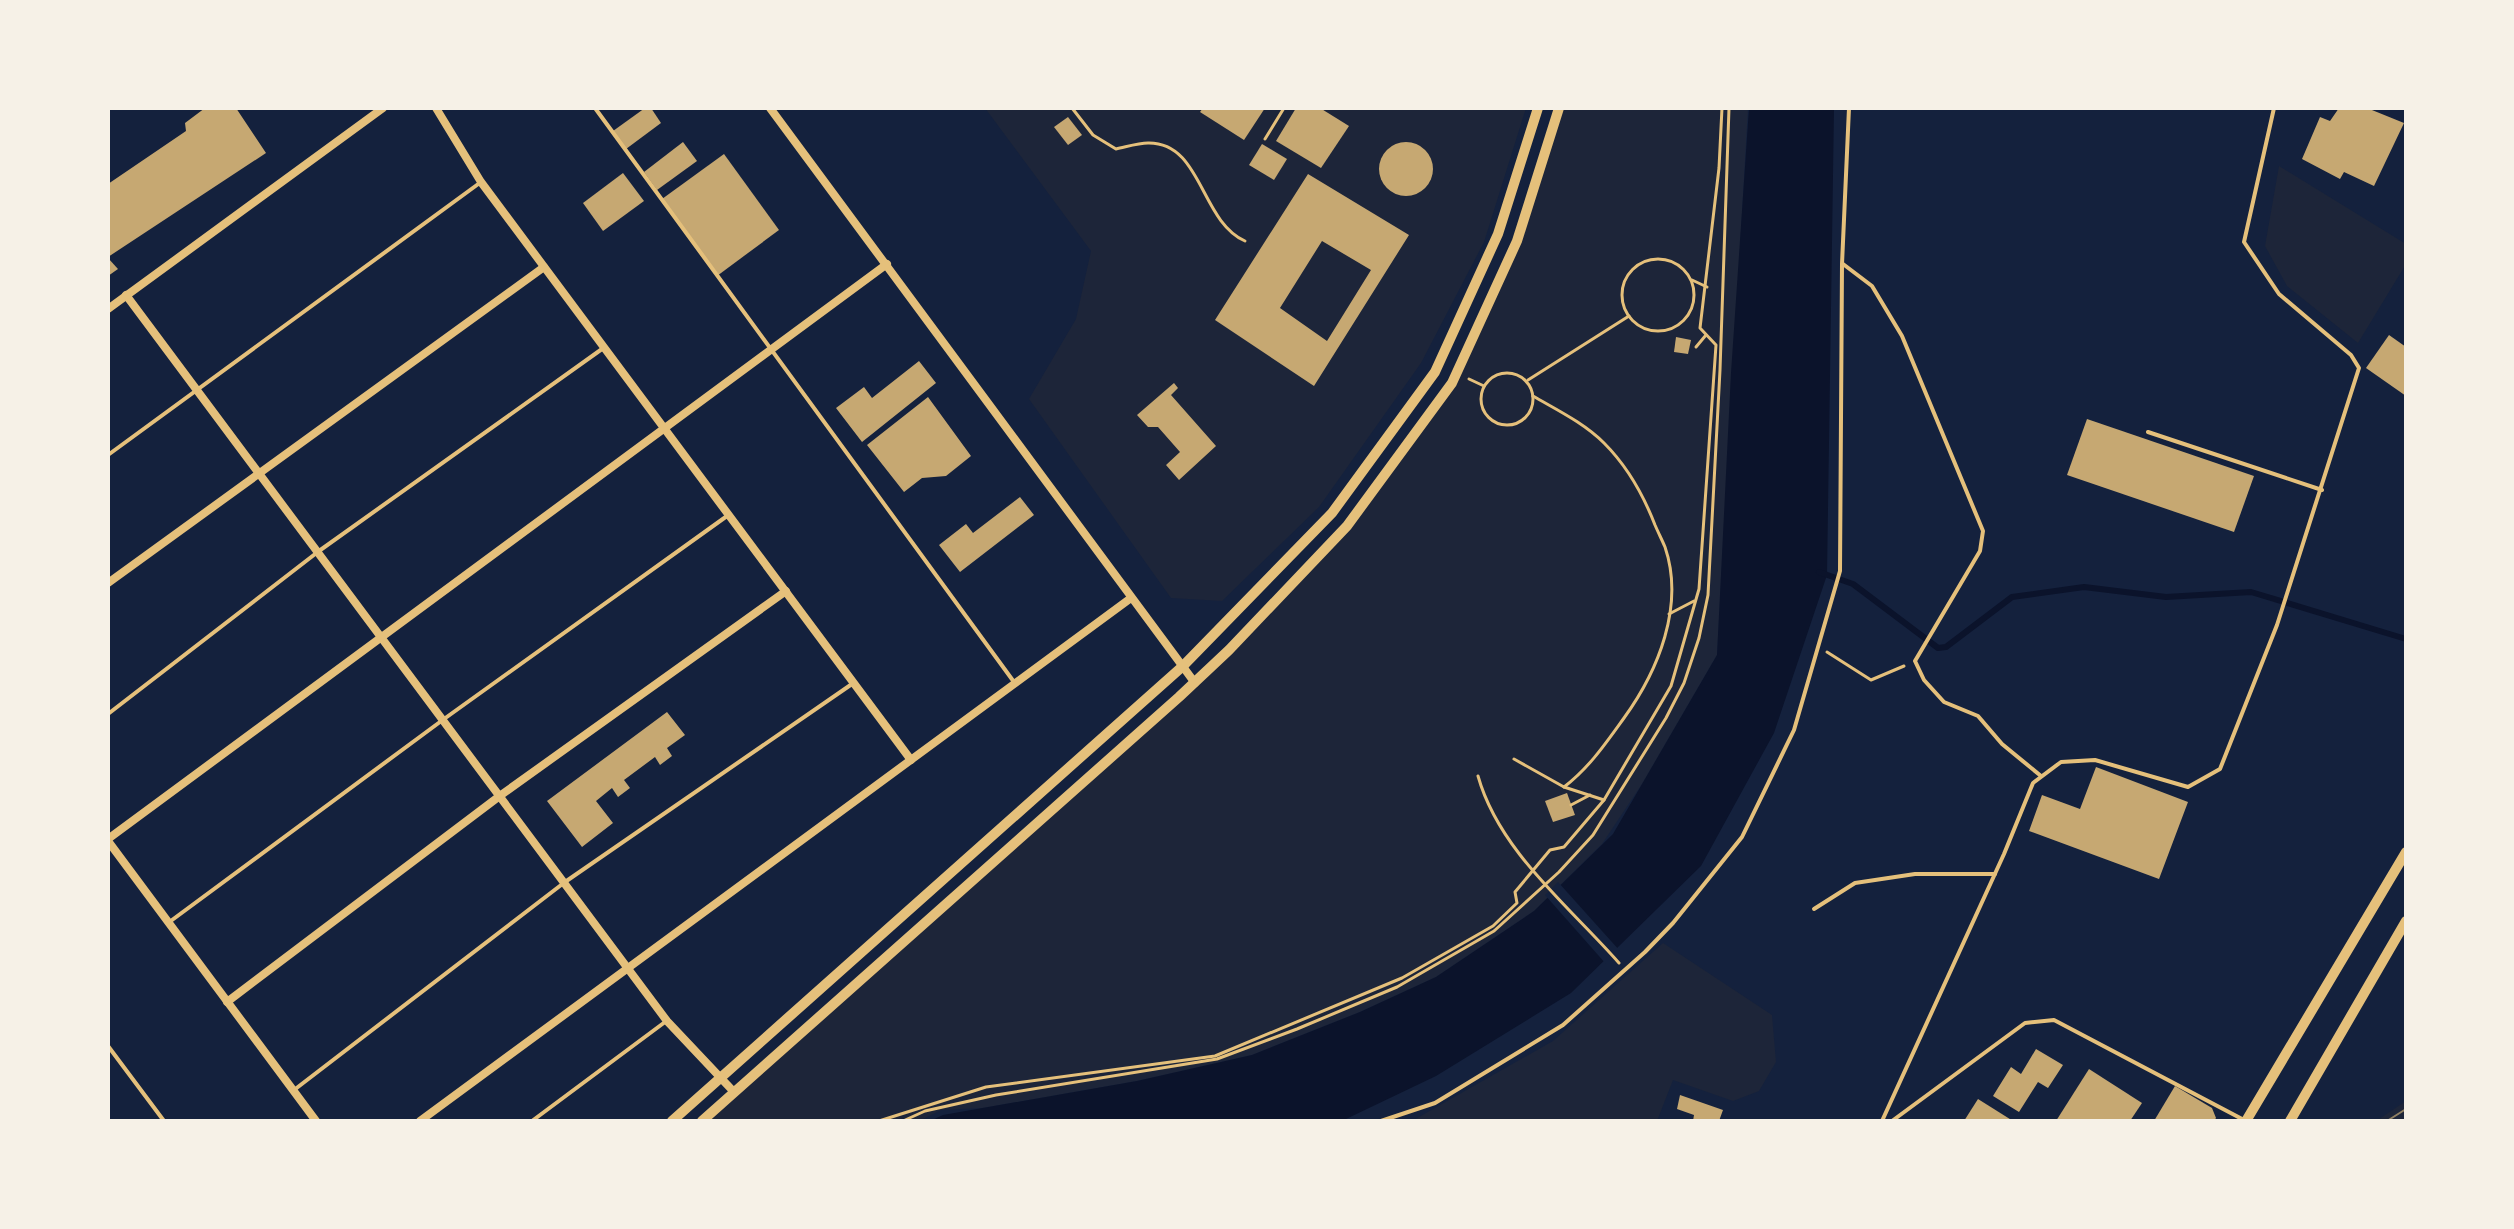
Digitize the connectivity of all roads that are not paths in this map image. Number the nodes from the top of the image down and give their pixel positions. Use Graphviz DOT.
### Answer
graph roads {
  1 [pos="383,108"];
  2 [pos="436,108"];
  3 [pos="595,108"];
  4 [pos="770,108"];
  5 [pos="1538,108"];
  6 [pos="1559,108"];
  7 [pos="1849,108"];
  8 [pos="2274,108"];
  9 [pos="481,182"];
  10 [pos="887,264"];
  11 [pos="1842,264"];
  12 [pos="544,267"];
  13 [pos="126,295"];
  14 [pos="108,309"];
  15 [pos="604,348"];
  16 [pos="770,351"];
  17 [pos="1435,372"];
  18 [pos="1452,383"];
  19 [pos="197,388"];
  20 [pos="664,428"];
  21 [pos="2148,432"];
  22 [pos="108,455"];
  23 [pos="260,472"];
  24 [pos="2322,490"];
  25 [pos="729,515"];
  26 [pos="319,551"];
  27 [pos="108,583"];
  28 [pos="786,591"];
  29 [pos="1131,598"];
  30 [pos="382,637"];
  31 [pos="1183,666"];
  32 [pos="854,683"];
  33 [pos="1195,683"];
  34 [pos="1015,684"];
  35 [pos="108,714"];
  36 [pos="444,719"];
  37 [pos="911,760"];
  38 [pos="2041,776"];
  39 [pos="501,795"];
  40 [pos="108,840"];
  41 [pos="2406,852"];
  42 [pos="1995,874"];
  43 [pos="565,882"];
  44 [pos="1814,909"];
  45 [pos="2406,921"];
  46 [pos="167,923"];
  47 [pos="629,967"];
  48 [pos="227,1002"];
  49 [pos="667,1021"];
  50 [pos="108,1046"];
  51 [pos="720,1077"];
  52 [pos="294,1090"];
  53 [pos="734,1092"];
  54 [pos="164,1121"];
  55 [pos="316,1121"];
  56 [pos="420,1121"];
  57 [pos="532,1121"];
  58 [pos="672,1121"];
  59 [pos="702,1121"];
  60 [pos="1381,1121"];
  61 [pos="1882,1121"];
  62 [pos="1892,1121"];
  63 [pos="2246,1121"];
  64 [pos="2290,1121"];
  1 -- 13 [label="street"];
  2 -- 9 [label="street"];
  3 -- 16 [label="lane"];
  4 -- 10 [label="street"];
  5 -- 17 [label="street"];
  6 -- 18 [label="street"];
  7 -- 11 [label="lane"];
  8 -- 24 [label="lane"];
  9 -- 12 [label="street"];
  9 -- 19 [label="lane"];
  10 -- 16 [label="street"];
  10 -- 29 [label="street"];
  11 -- 38 [label="lane"];
  11 -- 60 [label="lane"];
  12 -- 15 [label="street"];
  12 -- 23 [label="street"];
  13 -- 14 [label="street"];
  13 -- 19 [label="street"];
  15 -- 20 [label="street"];
  15 -- 26 [label="lane"];
  16 -- 20 [label="street"];
  16 -- 34 [label="lane"];
  17 -- 18 [label="lane"];
  17 -- 31 [label="street"];
  18 -- 33 [label="street"];
  19 -- 22 [label="lane"];
  19 -- 23 [label="street"];
  20 -- 25 [label="street"];
  20 -- 30 [label="street"];
  21 -- 24 [label="lane"];
  23 -- 26 [label="street"];
  23 -- 27 [label="street"];
  24 -- 38 [label="lane"];
  25 -- 28 [label="street"];
  25 -- 36 [label="lane"];
  26 -- 30 [label="street"];
  26 -- 35 [label="lane"];
  28 -- 32 [label="street"];
  28 -- 39 [label="street"];
  29 -- 31 [label="street"];
  29 -- 34 [label="street"];
  30 -- 36 [label="street"];
  30 -- 40 [label="street"];
  31 -- 33 [label="street"];
  31 -- 51 [label="street"];
  32 -- 37 [label="street"];
  32 -- 43 [label="lane"];
  33 -- 53 [label="street"];
  34 -- 37 [label="street"];
  36 -- 39 [label="street"];
  36 -- 46 [label="lane"];
  37 -- 47 [label="street"];
  38 -- 42 [label="lane"];
  39 -- 43 [label="street"];
  39 -- 48 [label="street"];
  40 -- 46 [label="street"];
  41 -- 63 [label="street"];
  42 -- 44 [label="lane"];
  42 -- 61 [label="lane"];
  43 -- 47 [label="street"];
  43 -- 52 [label="lane"];
  45 -- 64 [label="street"];
  46 -- 48 [label="street"];
  47 -- 49 [label="street"];
  47 -- 56 [label="street"];
  48 -- 52 [label="street"];
  49 -- 51 [label="street"];
  49 -- 57 [label="lane"];
  50 -- 54 [label="lane"];
  51 -- 53 [label="street"];
  51 -- 58 [label="street"];
  52 -- 55 [label="street"];
  53 -- 59 [label="street"];
  62 -- 63 [label="lane"];
}
